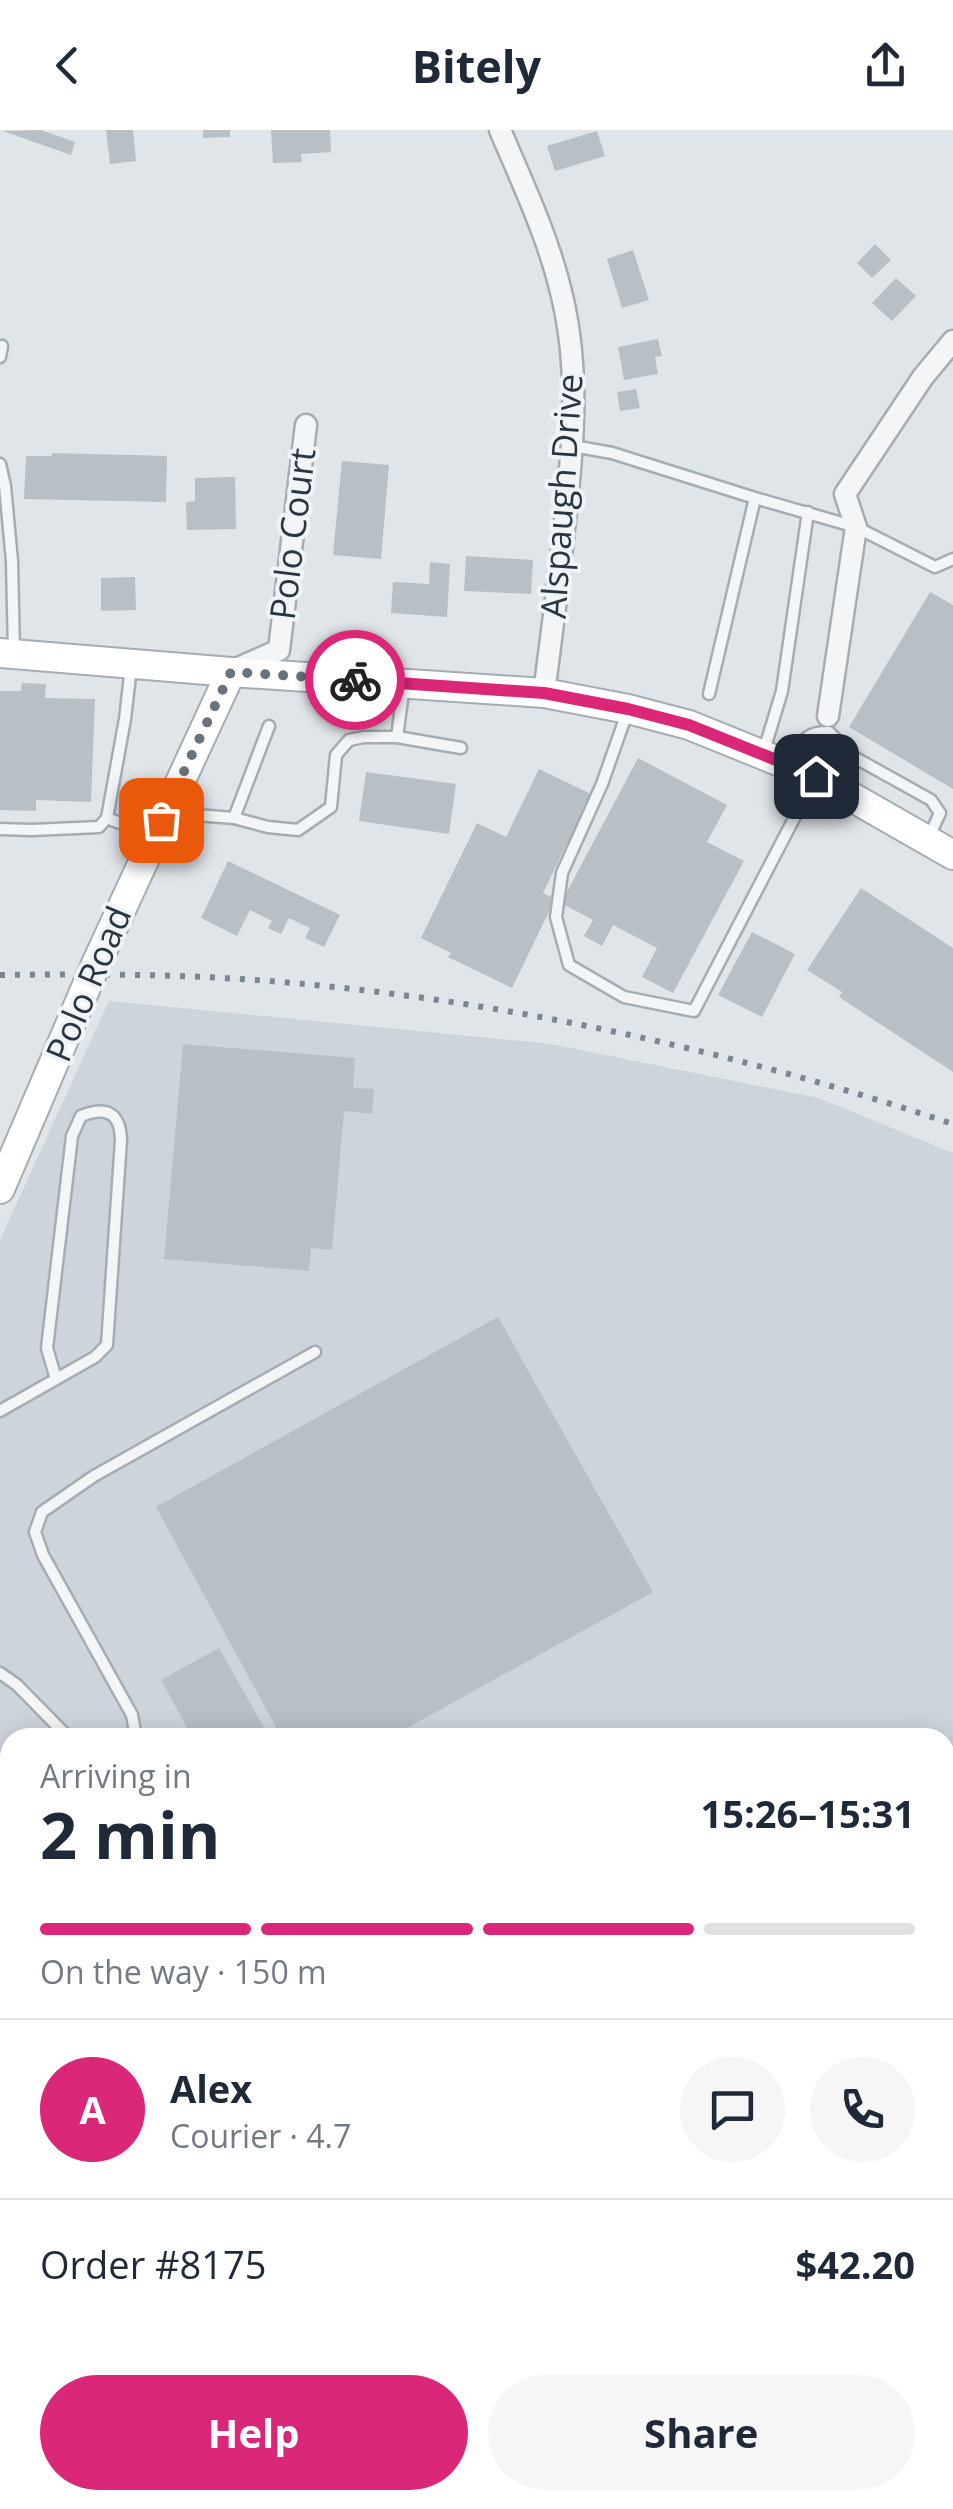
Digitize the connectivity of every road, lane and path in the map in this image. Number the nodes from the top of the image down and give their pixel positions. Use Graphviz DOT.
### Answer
graph roads {
  1 [pos="500,130"];
  2 [pos="953,341"];
  3 [pos="306,425"];
  4 [pos="573,446"];
  5 [pos="0,464"];
  6 [pos="755,498"];
  7 [pos="3,499"];
  8 [pos="808,512"];
  9 [pos="856,527"];
  10 [pos="953,559"];
  11 [pos="7,654"];
  12 [pos="132,664"];
  13 [pos="231,672"];
  14 [pos="404,684"];
  15 [pos="544,693"];
  16 [pos="709,694"];
  17 [pos="628,709"];
  18 [pos="828,716"];
  19 [pos="270,726"];
  20 [pos="397,737"];
  21 [pos="461,748"];
  22 [pos="775,760"];
  23 [pos="816,776"];
  24 [pos="107,818"];
  25 [pos="234,818"];
  26 [pos="159,824"];
  27 [pos="0,828"];
  28 [pos="927,840"];
  29 [pos="953,854"];
  30 [pos="11,1142"];
  31 [pos="0,1189"];
  32 [pos="315,1352"];
  33 [pos="56,1379"];
  34 [pos="0,1411"];
  35 [pos="0,1673"];
  36 [pos="59,1728"];
  37 [pos="134,1728"];
  1 -- 4 [label="street, Alspaugh Drive"];
  2 -- 9 [label="street"];
  3 -- 13 [label="street, Polo Court"];
  4 -- 6 [label="lane"];
  4 -- 15 [label="street, Alspaugh Drive"];
  5 -- 7 [label="lane"];
  6 -- 8 [label="lane"];
  6 -- 16 [label="lane"];
  7 -- 11 [label="lane"];
  8 -- 9 [label="lane"];
  8 -- 22 [label="lane"];
  9 -- 10 [label="lane"];
  9 -- 18 [label="street"];
  11 -- 12 [label="main road"];
  12 -- 13 [label="main road"];
  12 -- 24 [label="lane"];
  13 -- 14 [label="main road"];
  13 -- 26 [label="main road, Polo Road"];
  14 -- 15 [label="main road"];
  14 -- 20 [label="lane"];
  15 -- 17 [label="main road"];
  17 -- 22 [label="main road"];
  17 -- 23 [label="lane"];
  19 -- 25 [label="lane"];
  20 -- 21 [label="lane"];
  20 -- 25 [label="lane"];
  22 -- 23 [label="main road"];
  22 -- 28 [label="lane"];
  23 -- 28 [label="main road"];
  24 -- 26 [label="lane"];
  24 -- 27 [label="lane"];
  25 -- 26 [label="lane"];
  26 -- 30 [label="main road, Polo Road"];
  28 -- 29 [label="main road"];
  30 -- 31 [label="main road, Polo Road"];
  32 -- 37 [label="lane"];
  33 -- 33 [label="lane"];
  33 -- 34 [label="lane"];
  35 -- 36 [label="lane"];
}
